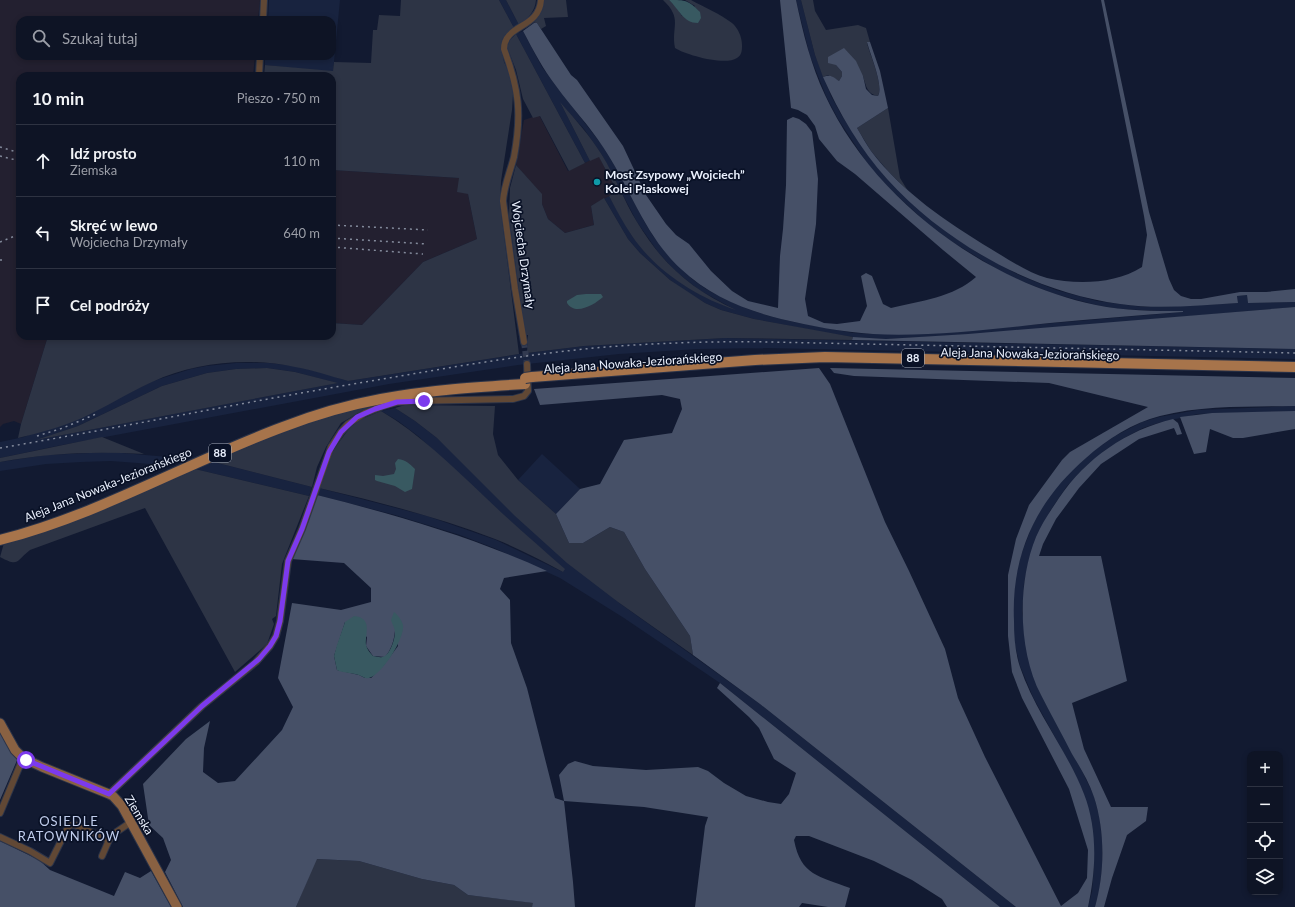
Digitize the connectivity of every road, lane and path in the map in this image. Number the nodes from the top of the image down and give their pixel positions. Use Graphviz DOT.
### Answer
graph roads {
  1 [pos="264,0"];
  2 [pos="541,0"];
  3 [pos="262,16"];
  4 [pos="260,60"];
  5 [pos="259,72"];
  6 [pos="524,342"];
  7 [pos="527,364"];
  8 [pos="1295,367"];
  9 [pos="1295,372"];
  10 [pos="528,380"];
  11 [pos="0,534"];
  12 [pos="0,540"];
  13 [pos="0,723"];
  14 [pos="23,758"];
  15 [pos="109,794"];
  16 [pos="0,812"];
  17 [pos="131,822"];
  18 [pos="0,837"];
  19 [pos="109,840"];
  20 [pos="102,856"];
  21 [pos="177,907"];
  1 -- 3 [label="street"];
  2 -- 6 [label="street, Wojciecha Drzymały"];
  4 -- 5 [label="street"];
  7 -- 15 [label="street"];
  8 -- 10 [label="main road, Aleja Jana Nowaka-Jeziorańskiego / 88"];
  9 -- 10 [label="main road, Aleja Jana Nowaka-Jeziorańskiego / 88"];
  10 -- 11 [label="main road, Aleja Jana Nowaka-Jeziorańskiego / 88"];
  10 -- 12 [label="main road, Aleja Jana Nowaka-Jeziorańskiego / 88"];
  13 -- 14 [label="street, Ziemska"];
  14 -- 15 [label="street, Ziemska"];
  14 -- 16 [label="street"];
  15 -- 17 [label="street, Ziemska"];
  17 -- 19 [label="street"];
  17 -- 21 [label="street, Ziemska"];
  18 -- 19 [label="street"];
  19 -- 20 [label="street"];
}
